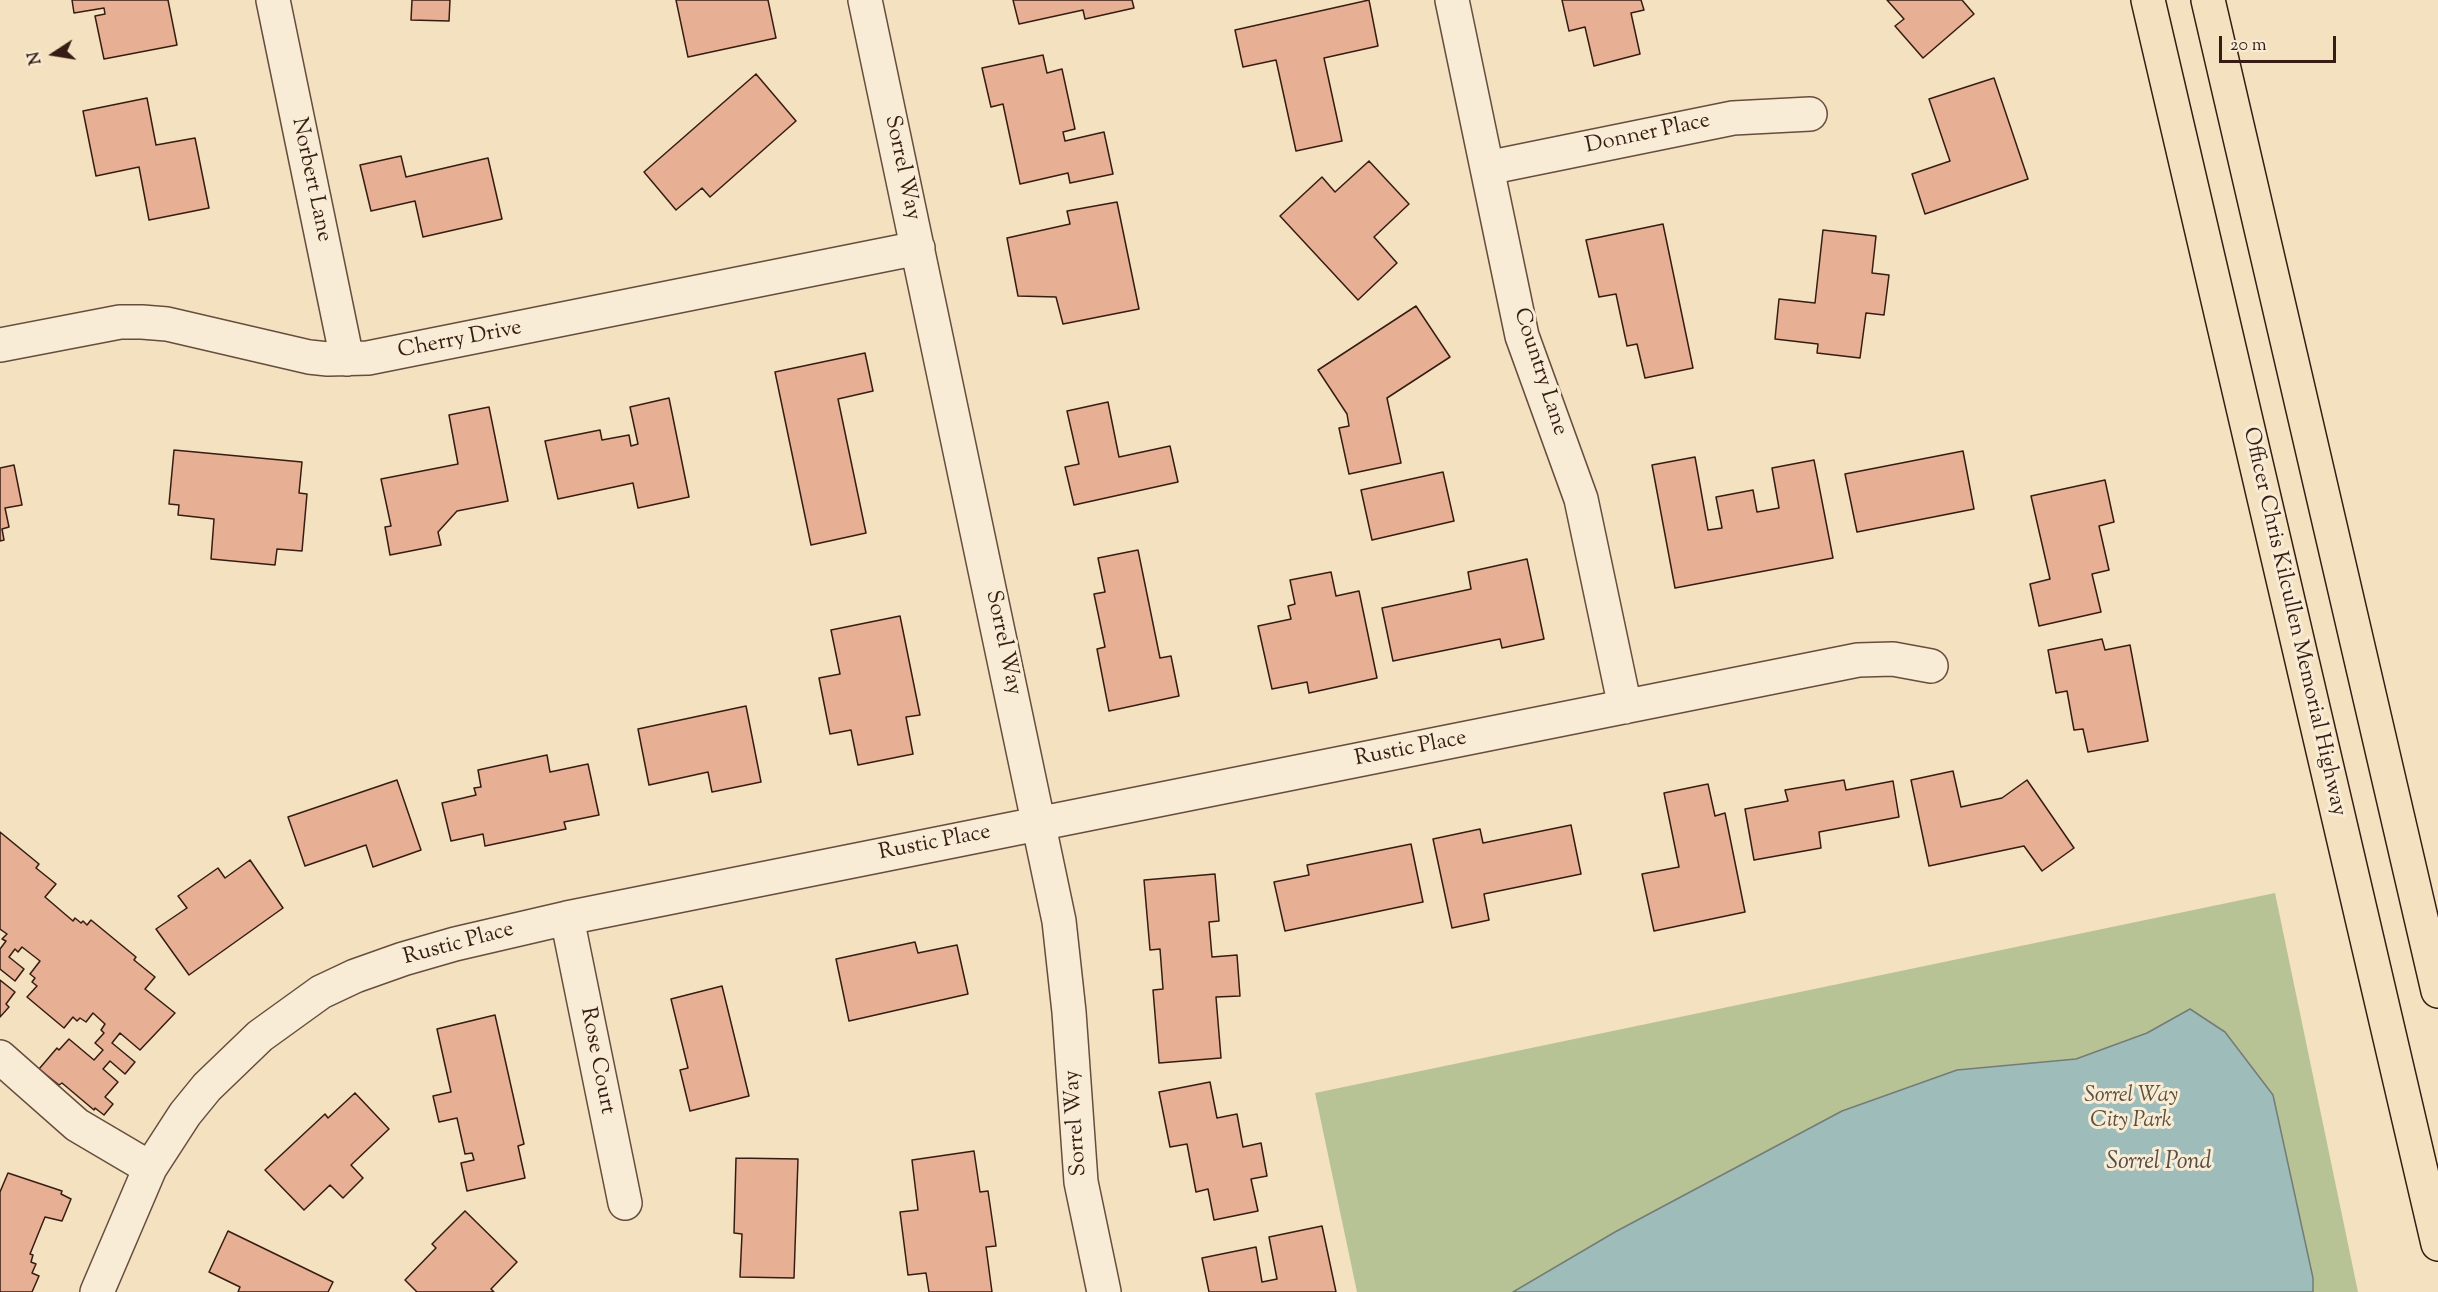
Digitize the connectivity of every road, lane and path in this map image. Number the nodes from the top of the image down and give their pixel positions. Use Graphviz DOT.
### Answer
graph roads {
  1 [pos="273,0"];
  2 [pos="866,0"];
  3 [pos="1452,0"];
  4 [pos="2148,0"];
  5 [pos="2208,0"];
  6 [pos="1810,114"];
  7 [pos="1487,168"];
  8 [pos="918,248"];
  9 [pos="0,345"];
  10 [pos="347,359"];
  11 [pos="1931,666"];
  12 [pos="1625,707"];
  13 [pos="1040,823"];
  14 [pos="567,918"];
  15 [pos="2438,991"];
  16 [pos="0,1057"];
  17 [pos="150,1168"];
  18 [pos="625,1203"];
  19 [pos="2438,1244"];
  20 [pos="97,1292"];
  21 [pos="1104,1292"];
  1 -- 10 [label="street, Norbert Lane"];
  2 -- 8 [label="street, Sorrel Way"];
  3 -- 7 [label="street, Country Lane"];
  4 -- 19 [label="highway, Officer Chris Kilcullen Memorial Highway"];
  5 -- 15 [label="highway"];
  6 -- 7 [label="street, Donner Place"];
  7 -- 12 [label="street, Country Lane"];
  8 -- 10 [label="street, Cherry Drive"];
  8 -- 13 [label="street, Sorrel Way"];
  9 -- 10 [label="street, Cherry Drive"];
  11 -- 12 [label="street, Rustic Place"];
  12 -- 13 [label="street, Rustic Place"];
  13 -- 14 [label="street, Rustic Place"];
  13 -- 21 [label="street, Sorrel Way"];
  14 -- 17 [label="street, Rustic Place"];
  14 -- 18 [label="street, Rose Court"];
  16 -- 17 [label="street"];
  17 -- 20 [label="street, Rustic Place"];
}
